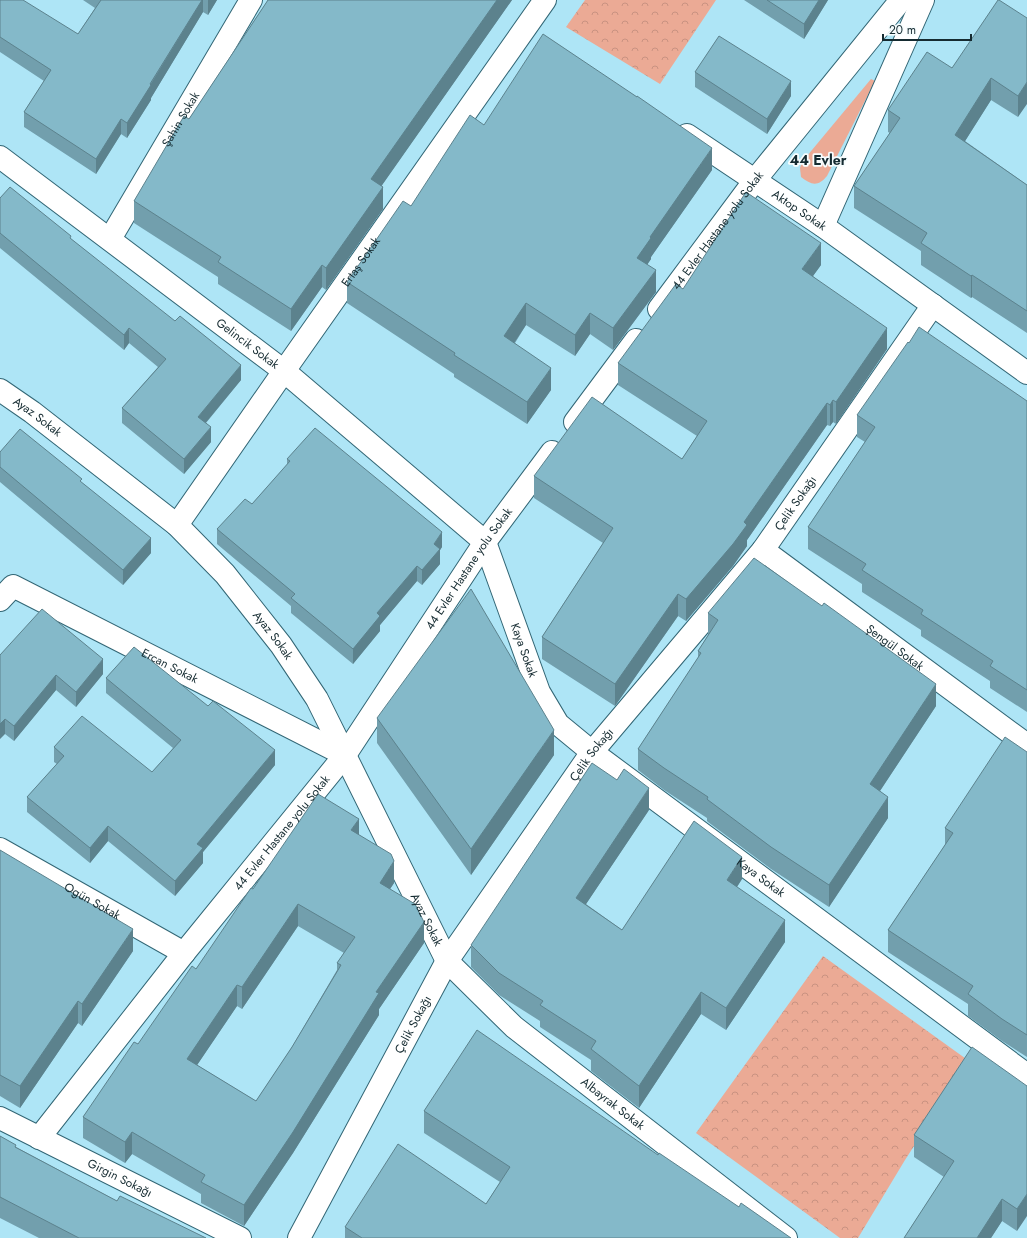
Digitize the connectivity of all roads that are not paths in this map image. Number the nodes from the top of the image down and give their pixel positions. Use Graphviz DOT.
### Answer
graph roads {
  1 [pos="251,0"];
  2 [pos="545,0"];
  3 [pos="901,0"];
  4 [pos="923,0"];
  5 [pos="525,29"];
  6 [pos="544,41"];
  7 [pos="671,124"];
  8 [pos="0,157"];
  9 [pos="755,180"];
  10 [pos="823,226"];
  11 [pos="110,239"];
  12 [pos="933,305"];
  13 [pos="284,371"];
  14 [pos="1027,373"];
  15 [pos="0,390"];
  16 [pos="177,524"];
  17 [pos="485,542"];
  18 [pos="762,550"];
  19 [pos="0,600"];
  20 [pos="1027,745"];
  21 [pos="592,752"];
  22 [pos="345,755"];
  23 [pos="0,849"];
  24 [pos="184,953"];
  25 [pos="447,961"];
  26 [pos="1027,1075"];
  27 [pos="0,1118"];
  28 [pos="39,1138"];
  29 [pos="240,1238"];
  30 [pos="299,1238"];
  31 [pos="786,1238"];
  1 -- 11 [label="street, Şahin Sokak"];
  2 -- 5 [label="street, Ertaş Sokak"];
  3 -- 9 [label="street, 44 Evler Hastane yolu Sokak"];
  4 -- 10 [label="street"];
  5 -- 6 [label="street"];
  5 -- 13 [label="street, Ertaş Sokak"];
  7 -- 9 [label="street, Aktop Sokak"];
  8 -- 11 [label="street, Gelincik Sokak"];
  9 -- 10 [label="street, Aktop Sokak"];
  9 -- 17 [label="street, 44 Evler Hastane yolu Sokak"];
  10 -- 12 [label="street, Aktop Sokak"];
  11 -- 13 [label="street, Gelincik Sokak"];
  12 -- 14 [label="street, Aktop Sokak"];
  12 -- 18 [label="street, Çelik Sokağı"];
  13 -- 16 [label="street, Ertaş Sokak"];
  13 -- 17 [label="street, Gelincik Sokak"];
  15 -- 16 [label="street, Ayaz Sokak"];
  16 -- 22 [label="street, Ayaz Sokak"];
  17 -- 21 [label="street, Kaya Sokak"];
  17 -- 22 [label="street, 44 Evler Hastane yolu Sokak"];
  18 -- 20 [label="street, Şengül Sokak"];
  18 -- 21 [label="street, Çelik Sokağı"];
  19 -- 22 [label="street, Ercan Sokak"];
  21 -- 25 [label="street, Çelik Sokağı"];
  21 -- 26 [label="street, Kaya Sokak"];
  22 -- 24 [label="street, 44 Evler Hastane yolu Sokak"];
  22 -- 25 [label="street, Ayaz Sokak"];
  23 -- 24 [label="street, Ogün Sokak"];
  24 -- 28 [label="street, 44 Evler Hastane yolu Sokak"];
  25 -- 30 [label="street, Çelik Sokağı"];
  25 -- 31 [label="street, Albayrak Sokak"];
  27 -- 28 [label="street, Girgin Sokağı"];
  28 -- 29 [label="street, Girgin Sokağı"];
}
